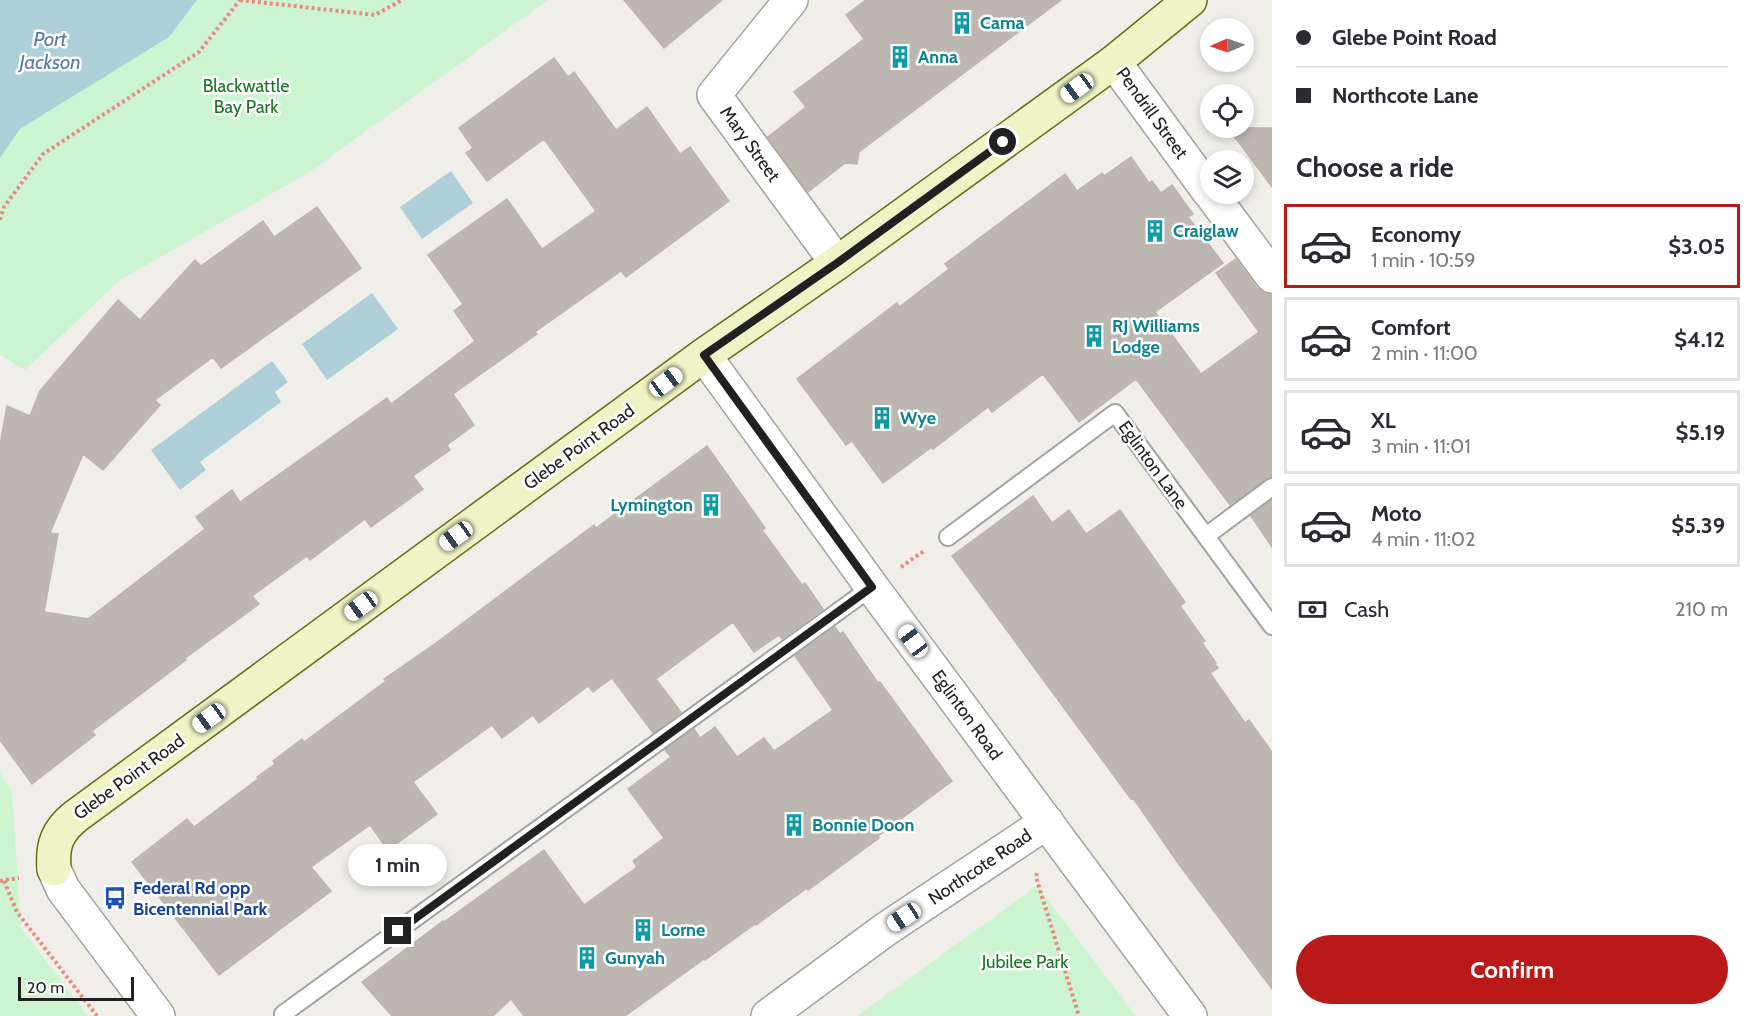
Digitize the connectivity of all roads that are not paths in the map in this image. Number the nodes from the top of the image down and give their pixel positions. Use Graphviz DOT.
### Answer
graph roads {
  1 [pos="791,0"];
  2 [pos="1190,0"];
  3 [pos="1114,62"];
  4 [pos="1200,178"];
  5 [pos="1219,204"];
  6 [pos="837,263"];
  7 [pos="1272,276"];
  8 [pos="704,355"];
  9 [pos="1272,487"];
  10 [pos="1206,536"];
  11 [pos="948,537"];
  12 [pos="872,587"];
  13 [pos="1272,626"];
  14 [pos="1047,822"];
  15 [pos="283,1014"];
  16 [pos="158,1016"];
  17 [pos="768,1016"];
  18 [pos="1190,1016"];
  1 -- 6 [label="street, Mary Street"];
  2 -- 3 [label="street, Glebe Point Road"];
  3 -- 4 [label="street, Pendrill Street"];
  3 -- 6 [label="street, Glebe Point Road"];
  5 -- 7 [label="street, Pendrill Street"];
  6 -- 8 [label="street, Glebe Point Road"];
  8 -- 12 [label="street, Eglinton Road"];
  8 -- 16 [label="street, Glebe Point Road"];
  9 -- 10 [label="lane"];
  10 -- 11 [label="lane, Eglinton Lane"];
  10 -- 13 [label="lane, Eglinton Lane"];
  12 -- 14 [label="street, Eglinton Road"];
  12 -- 15 [label="lane"];
  14 -- 17 [label="street, Northcote Road"];
  14 -- 18 [label="street, Eglinton Road"];
}
